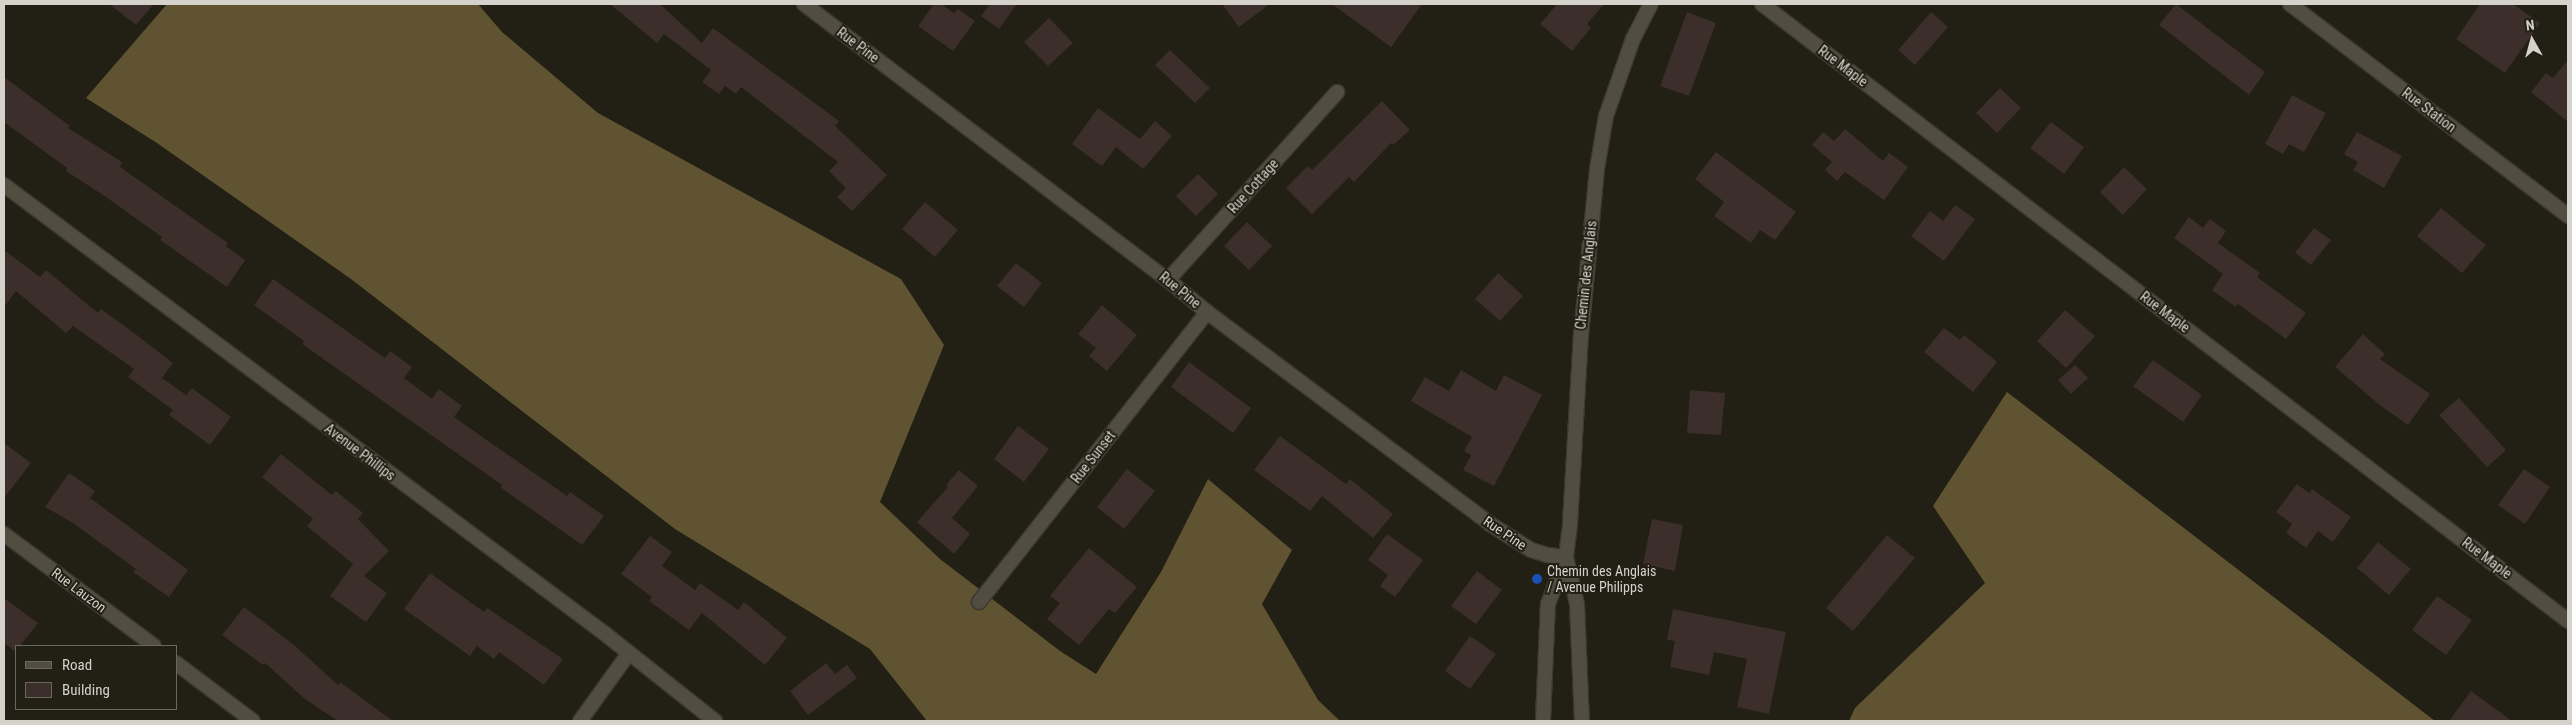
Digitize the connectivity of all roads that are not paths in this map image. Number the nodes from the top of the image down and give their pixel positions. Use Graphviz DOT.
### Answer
graph roads {
  1 [pos="804,4"];
  2 [pos="1651,4"];
  3 [pos="1762,4"];
  4 [pos="2290,4"];
  5 [pos="1337,92"];
  6 [pos="4,185"];
  7 [pos="2568,216"];
  8 [pos="1168,280"];
  9 [pos="1207,312"];
  10 [pos="4,534"];
  11 [pos="1566,556"];
  12 [pos="979,602"];
  13 [pos="2568,621"];
  14 [pos="153,645"];
  15 [pos="629,653"];
  16 [pos="178,664"];
  17 [pos="254,721"];
  18 [pos="580,721"];
  19 [pos="715,721"];
  20 [pos="1543,721"];
  21 [pos="1582,721"];
  1 -- 8 [label="street, Rue Pine"];
  2 -- 11 [label="street, Chemin des Anglais"];
  3 -- 13 [label="street, Rue Maple"];
  4 -- 7 [label="street, Rue Station"];
  5 -- 8 [label="street, Rue Cottage"];
  6 -- 15 [label="street, Avenue Phillips"];
  8 -- 9 [label="street, Rue Pine"];
  9 -- 11 [label="street, Rue Pine"];
  9 -- 12 [label="street, Rue Sunset"];
  10 -- 14 [label="street, Rue Lauzon"];
  11 -- 20 [label="street, Chemin des Anglais"];
  11 -- 21 [label="street, Chemin des Anglais"];
  15 -- 18 [label="street"];
  15 -- 19 [label="street, Avenue Phillips"];
  16 -- 17 [label="street"];
}
